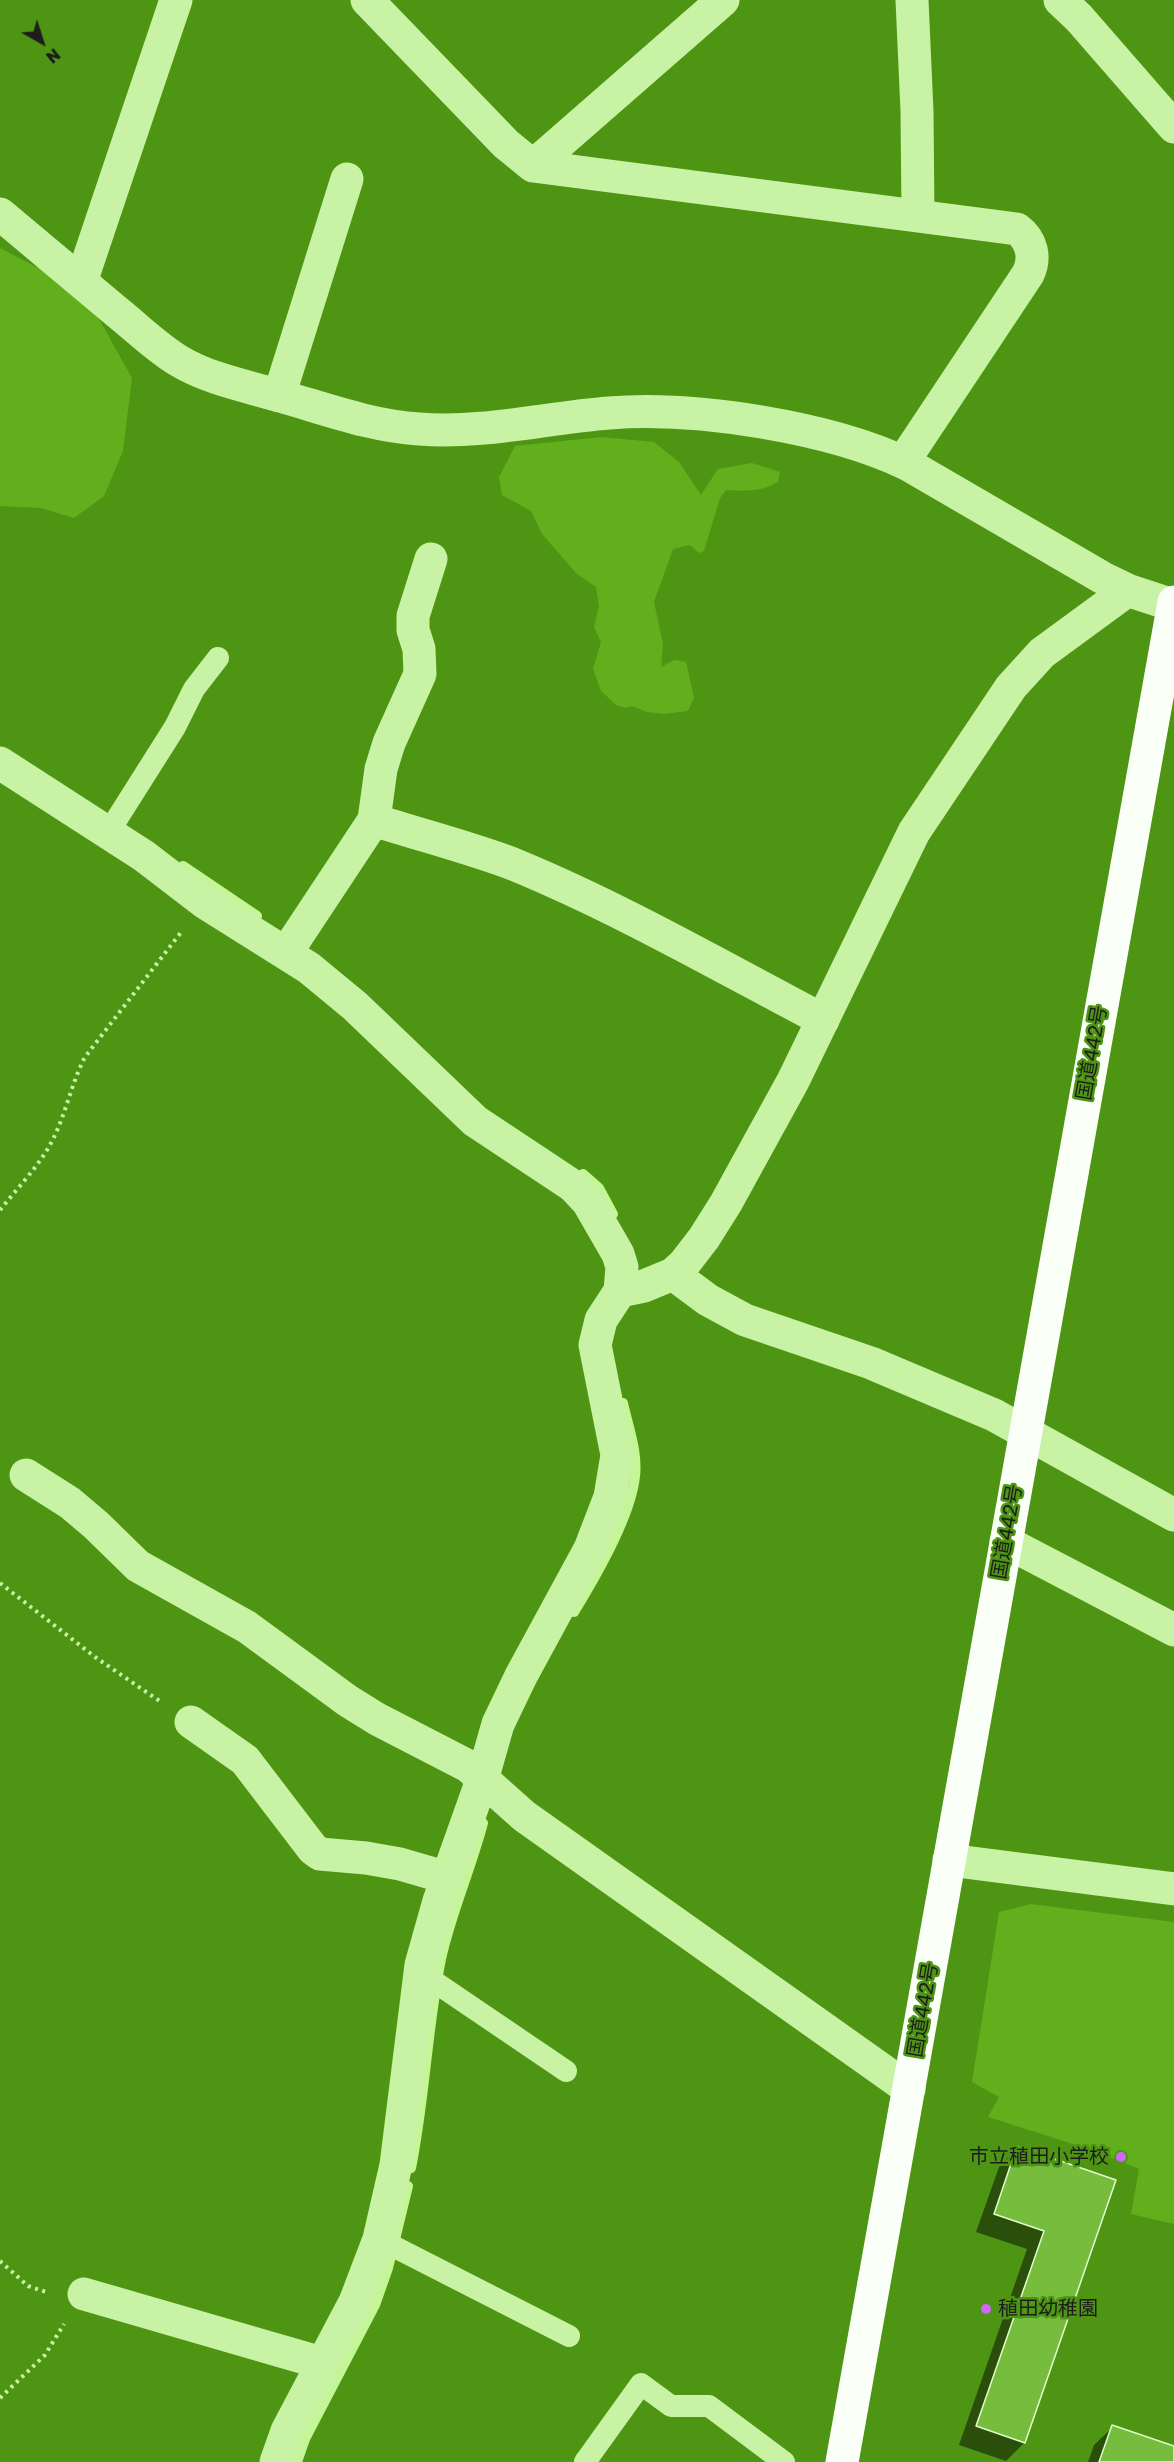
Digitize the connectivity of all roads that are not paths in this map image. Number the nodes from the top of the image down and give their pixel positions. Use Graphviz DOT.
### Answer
graph roads {
  1 [pos="176,0"];
  2 [pos="367,0"];
  3 [pos="723,0"];
  4 [pos="912,0"];
  5 [pos="930,0"];
  6 [pos="1060,0"];
  7 [pos="914,51"];
  8 [pos="1174,127"];
  9 [pos="533,166"];
  10 [pos="347,179"];
  11 [pos="0,214"];
  12 [pos="918,216"];
  13 [pos="81,282"];
  14 [pos="279,396"];
  15 [pos="903,462"];
  16 [pos="430,559"];
  17 [pos="1128,590"];
  18 [pos="1174,603"];
  19 [pos="218,658"];
  20 [pos="0,763"];
  21 [pos="374,820"];
  22 [pos="108,833"];
  23 [pos="286,953"];
  24 [pos="823,1020"];
  25 [pos="673,1274"];
  26 [pos="620,1290"];
  27 [pos="1025,1434"];
  28 [pos="26,1474"];
  29 [pos="1174,1515"];
  30 [pos="1006,1542"];
  31 [pos="1174,1630"];
  32 [pos="192,1722"];
  33 [pos="482,1780"];
  34 [pos="949,1860"];
  35 [pos="448,1878"];
  36 [pos="1174,1889"];
  37 [pos="420,1972"];
  38 [pos="566,2071"];
  39 [pos="909,2089"];
  40 [pos="379,2240"];
  41 [pos="84,2294"];
  42 [pos="569,2336"];
  43 [pos="322,2363"];
  44 [pos="281,2460"];
  45 [pos="585,2462"];
  46 [pos="784,2462"];
  47 [pos="842,2462"];
  1 -- 13 [label="street"];
  2 -- 9 [label="street"];
  3 -- 9 [label="street"];
  4 -- 7 [label="street"];
  5 -- 7 [label="street"];
  6 -- 8 [label="street"];
  7 -- 12 [label="street"];
  9 -- 12 [label="street"];
  10 -- 14 [label="street"];
  11 -- 13 [label="street"];
  12 -- 15 [label="street"];
  13 -- 14 [label="street"];
  14 -- 15 [label="street"];
  15 -- 17 [label="street"];
  16 -- 21 [label="street"];
  17 -- 18 [label="street"];
  17 -- 24 [label="street"];
  18 -- 27 [label="highway, 国道442号"];
  19 -- 22 [label="lane"];
  20 -- 22 [label="street"];
  21 -- 23 [label="street"];
  21 -- 24 [label="street"];
  22 -- 23 [label="street"];
  23 -- 26 [label="street"];
  24 -- 25 [label="street"];
  25 -- 26 [label="street"];
  25 -- 27 [label="street"];
  26 -- 33 [label="street"];
  27 -- 29 [label="street"];
  27 -- 30 [label="highway, 国道442号"];
  28 -- 33 [label="street"];
  30 -- 31 [label="street"];
  30 -- 34 [label="highway, 国道442号"];
  32 -- 35 [label="street"];
  33 -- 35 [label="street"];
  33 -- 39 [label="street"];
  34 -- 36 [label="street"];
  34 -- 39 [label="highway, 国道442号"];
  35 -- 37 [label="street"];
  37 -- 38 [label="lane"];
  37 -- 40 [label="street"];
  39 -- 47 [label="highway, 国道442号"];
  40 -- 42 [label="lane"];
  40 -- 43 [label="street"];
  41 -- 43 [label="street"];
  43 -- 44 [label="street"];
  45 -- 46 [label="lane"];
}
